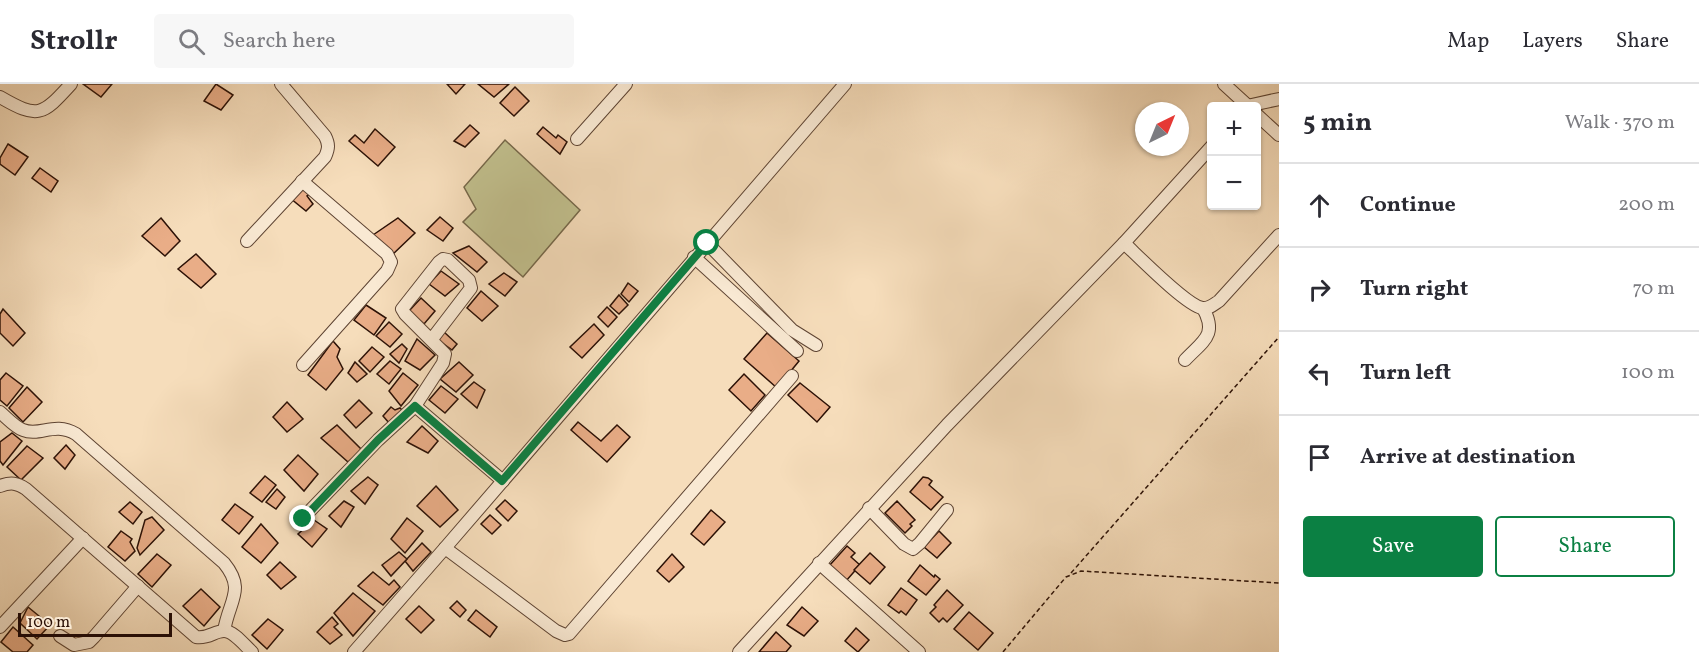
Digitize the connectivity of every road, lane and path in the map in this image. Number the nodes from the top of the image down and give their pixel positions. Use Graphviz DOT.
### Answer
graph roads {
  1 [pos="71,84"];
  2 [pos="281,84"];
  3 [pos="626,84"];
  4 [pos="845,84"];
  5 [pos="1224,84"];
  6 [pos="0,97"];
  7 [pos="1279,99"];
  8 [pos="1244,102"];
  9 [pos="1261,103"];
  10 [pos="1261,118"];
  11 [pos="1279,135"];
  12 [pos="577,139"];
  13 [pos="1207,152"];
  14 [pos="302,181"];
  15 [pos="1279,235"];
  16 [pos="247,241"];
  17 [pos="707,243"];
  18 [pos="1124,243"];
  19 [pos="694,257"];
  20 [pos="1203,308"];
  21 [pos="1279,337"];
  22 [pos="432,339"];
  23 [pos="816,345"];
  24 [pos="797,351"];
  25 [pos="1185,360"];
  26 [pos="303,365"];
  27 [pos="792,375"];
  28 [pos="415,406"];
  29 [pos="0,412"];
  30 [pos="502,481"];
  31 [pos="0,486"];
  32 [pos="869,508"];
  33 [pos="947,510"];
  34 [pos="303,519"];
  35 [pos="83,538"];
  36 [pos="446,548"];
  37 [pos="819,564"];
  38 [pos="1071,573"];
  39 [pos="1279,583"];
  40 [pos="138,586"];
  41 [pos="0,627"];
  42 [pos="224,631"];
  43 [pos="60,636"];
  44 [pos="252,652"];
  45 [pos="354,652"];
  46 [pos="739,652"];
  47 [pos="918,652"];
  48 [pos="1003,652"];
  1 -- 6 [label="street"];
  2 -- 14 [label="street"];
  3 -- 12 [label="street"];
  4 -- 17 [label="street"];
  5 -- 8 [label="street"];
  7 -- 9 [label="street"];
  10 -- 11 [label="street"];
  13 -- 18 [label="street"];
  14 -- 16 [label="street"];
  14 -- 26 [label="street"];
  15 -- 20 [label="street"];
  17 -- 19 [label="street"];
  17 -- 23 [label="street"];
  18 -- 20 [label="street"];
  18 -- 32 [label="street"];
  19 -- 24 [label="street"];
  19 -- 30 [label="street"];
  20 -- 25 [label="street"];
  21 -- 38 [label="path"];
  22 -- 22 [label="street"];
  22 -- 28 [label="street"];
  27 -- 36 [label="street"];
  28 -- 30 [label="street"];
  28 -- 34 [label="street"];
  29 -- 42 [label="street"];
  30 -- 36 [label="street"];
  31 -- 35 [label="street"];
  32 -- 33 [label="street"];
  32 -- 37 [label="street"];
  35 -- 40 [label="street"];
  35 -- 41 [label="street"];
  36 -- 45 [label="street"];
  37 -- 46 [label="street"];
  37 -- 47 [label="street"];
  38 -- 39 [label="path"];
  38 -- 48 [label="path"];
  40 -- 42 [label="street"];
  40 -- 43 [label="street"];
  42 -- 44 [label="street"];
}
